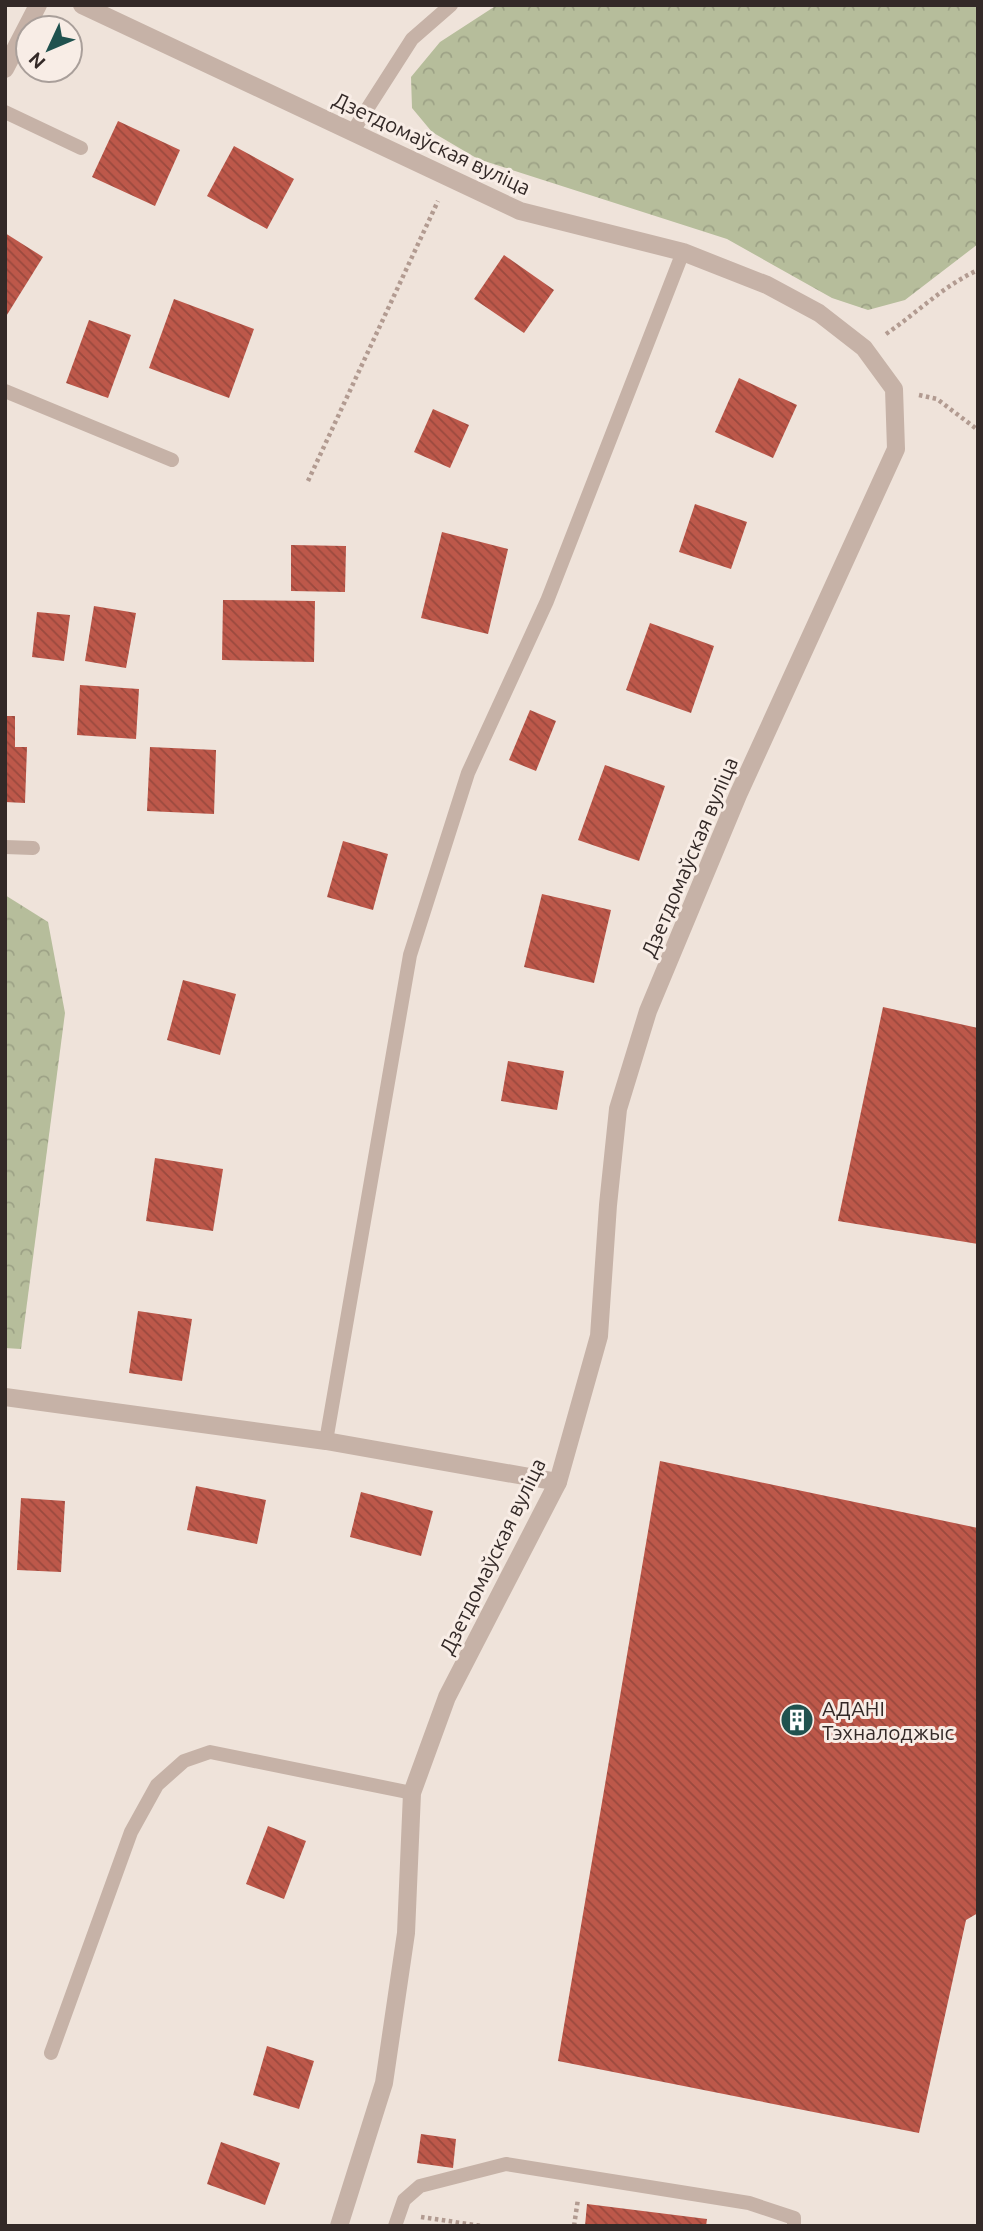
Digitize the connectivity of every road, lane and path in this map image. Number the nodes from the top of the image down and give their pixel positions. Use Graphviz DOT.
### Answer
graph roads {
  1 [pos="38,5"];
  2 [pos="82,5"];
  3 [pos="451,5"];
  4 [pos="5,69"];
  5 [pos="5,112"];
  6 [pos="353,131"];
  7 [pos="81,148"];
  8 [pos="448,178"];
  9 [pos="682,252"];
  10 [pos="978,270"];
  11 [pos="864,348"];
  12 [pos="894,389"];
  13 [pos="5,391"];
  14 [pos="978,430"];
  15 [pos="172,460"];
  16 [pos="308,481"];
  17 [pos="5,847"];
  18 [pos="33,848"];
  19 [pos="5,1397"];
  20 [pos="326,1441"];
  21 [pos="558,1482"];
  22 [pos="412,1793"];
  23 [pos="51,2053"];
  24 [pos="339,2226"];
  25 [pos="395,2226"];
  26 [pos="417,2226"];
  27 [pos="482,2226"];
  28 [pos="794,2226"];
  1 -- 4 [label="street"];
  2 -- 6 [label="street, Дзетдомаўская вуліца"];
  3 -- 6 [label="lane"];
  5 -- 7 [label="lane"];
  6 -- 8 [label="street, Дзетдомаўская вуліца"];
  8 -- 9 [label="street, Дзетдомаўская вуліца"];
  8 -- 16 [label="path"];
  9 -- 11 [label="street, Дзетдомаўская вуліца"];
  9 -- 20 [label="lane"];
  10 -- 11 [label="path"];
  11 -- 12 [label="street, Дзетдомаўская вуліца"];
  12 -- 14 [label="path"];
  12 -- 21 [label="street, Дзетдомаўская вуліца"];
  13 -- 15 [label="lane"];
  17 -- 18 [label="lane"];
  19 -- 20 [label="street"];
  20 -- 21 [label="street"];
  21 -- 22 [label="street, Дзетдомаўская вуліца"];
  22 -- 23 [label="lane"];
  22 -- 24 [label="street, Дзетдомаўская вуліца"];
  25 -- 28 [label="lane"];
  26 -- 27 [label="path"];
}
